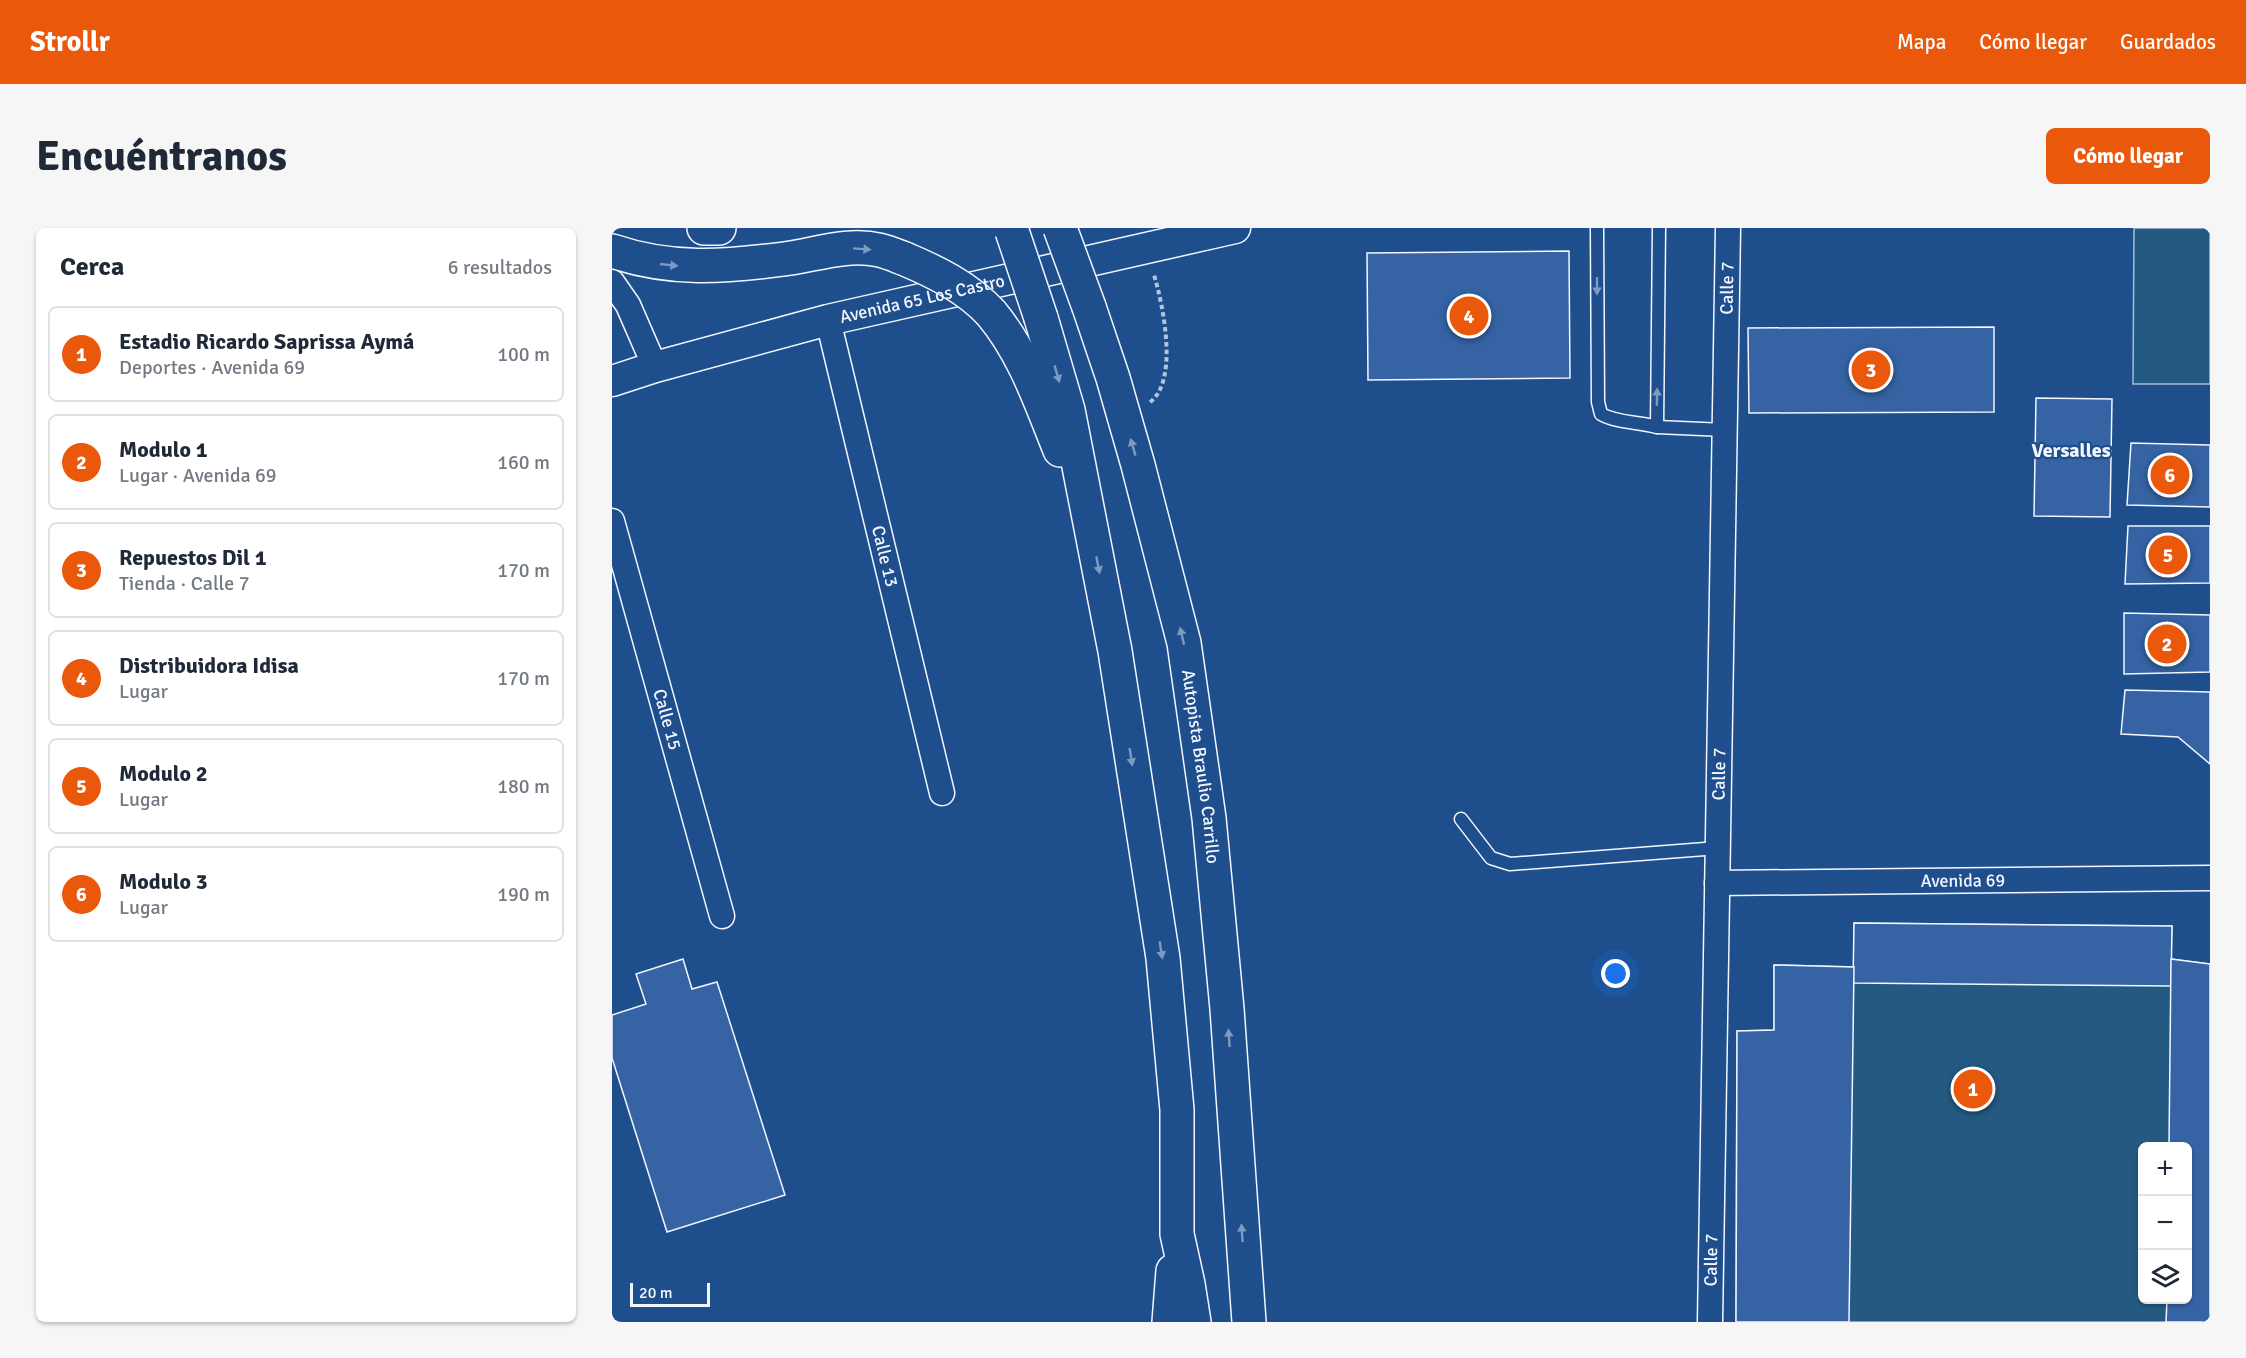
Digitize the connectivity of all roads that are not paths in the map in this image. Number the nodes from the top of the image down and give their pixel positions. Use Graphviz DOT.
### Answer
graph roads {
  1 [pos="704,228"];
  2 [pos="718,228"];
  3 [pos="1060,228"];
  4 [pos="1235,228"];
  5 [pos="1597,228"];
  6 [pos="1659,228"];
  7 [pos="1728,228"];
  8 [pos="1011,230"];
  9 [pos="612,251"];
  10 [pos="612,282"];
  11 [pos="828,320"];
  12 [pos="655,367"];
  13 [pos="612,381"];
  14 [pos="1657,427"];
  15 [pos="1725,430"];
  16 [pos="612,521"];
  17 [pos="1090,524"];
  18 [pos="942,793"];
  19 [pos="1461,819"];
  20 [pos="1718,848"];
  21 [pos="2210,878"];
  22 [pos="1717,883"];
  23 [pos="722,916"];
  24 [pos="1177,1234"];
  25 [pos="1247,1306"];
  26 [pos="1168,1322"];
  27 [pos="1194,1322"];
  28 [pos="1255,1322"];
  29 [pos="1710,1322"];
  1 -- 2 [label="highway"];
  25 -- 3 [label="highway, Autopista Braulio Carrillo, one-way, bridge"];
  4 -- 11 [label="street, Avenida 65 Los Castro"];
  5 -- 14 [label="lane, one-way"];
  14 -- 6 [label="lane, one-way"];
  7 -- 15 [label="street, Calle 7"];
  8 -- 17 [label="highway, one-way, bridge"];
  9 -- 17 [label="highway, one-way, bridge"];
  10 -- 12 [label="street"];
  11 -- 12 [label="street, Avenida 65 Los Castro"];
  11 -- 18 [label="street, Calle 13"];
  12 -- 13 [label="street, Avenida 65 Los Castro"];
  14 -- 15 [label="lane"];
  15 -- 20 [label="street, Calle 7"];
  16 -- 23 [label="street, Calle 15"];
  17 -- 24 [label="highway, one-way"];
  19 -- 20 [label="lane"];
  20 -- 22 [label="street, Calle 7"];
  21 -- 22 [label="street, Avenida 69"];
  22 -- 29 [label="street, Calle 7"];
  24 -- 26 [label="highway"];
  24 -- 27 [label="highway"];
  25 -- 28 [label="highway, Autopista Braulio Carrillo"];
}
